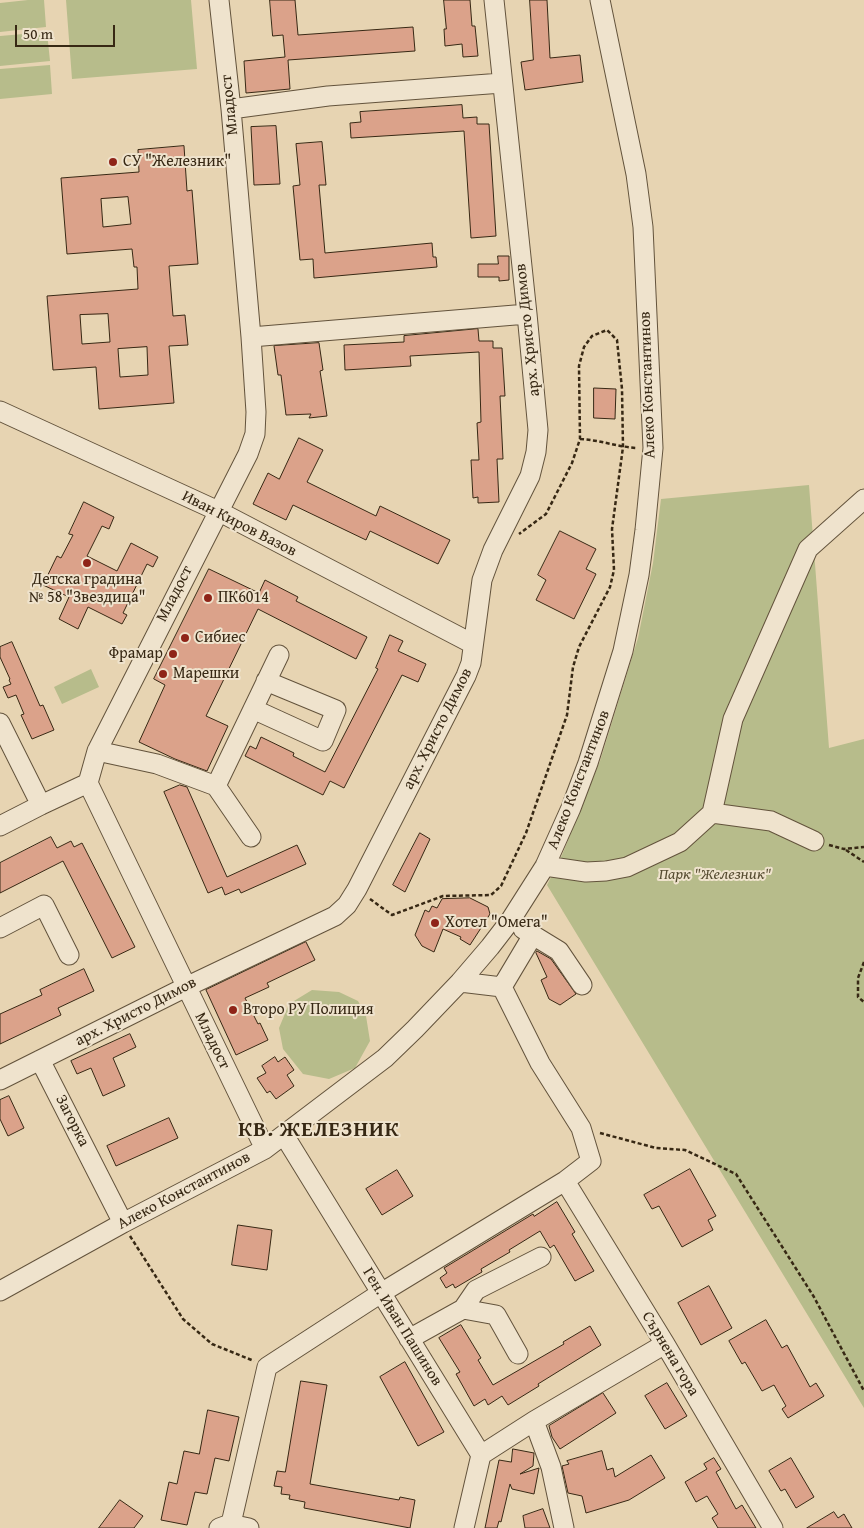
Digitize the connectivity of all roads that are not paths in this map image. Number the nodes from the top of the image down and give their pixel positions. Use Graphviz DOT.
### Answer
graph roads {
  1 [pos="218,0"];
  2 [pos="494,0"];
  3 [pos="600,0"];
  4 [pos="502,83"];
  5 [pos="231,108"];
  6 [pos="527,314"];
  7 [pos="251,337"];
  8 [pos="0,411"];
  9 [pos="864,499"];
  10 [pos="218,512"];
  11 [pos="473,644"];
  12 [pos="279,655"];
  13 [pos="266,681"];
  14 [pos="253,709"];
  15 [pos="0,723"];
  16 [pos="97,750"];
  17 [pos="88,783"];
  18 [pos="216,786"];
  19 [pos="41,805"];
  20 [pos="712,813"];
  21 [pos="0,826"];
  22 [pos="251,837"];
  23 [pos="814,841"];
  24 [pos="545,866"];
  25 [pos="510,921"];
  26 [pos="0,928"];
  27 [pos="533,935"];
  28 [pos="69,954"];
  29 [pos="460,982"];
  30 [pos="582,985"];
  31 [pos="186,987"];
  32 [pos="502,987"];
  33 [pos="40,1060"];
  34 [pos="0,1080"];
  35 [pos="284,1135"];
  36 [pos="265,1149"];
  37 [pos="564,1181"];
  38 [pos="123,1223"];
  39 [pos="541,1258"];
  40 [pos="0,1291"];
  41 [pos="381,1293"];
  42 [pos="463,1309"];
  43 [pos="409,1339"];
  44 [pos="665,1344"];
  45 [pos="518,1354"];
  46 [pos="534,1421"];
  47 [pos="481,1455"];
  48 [pos="226,1527"];
  49 [pos="249,1528"];
  50 [pos="464,1528"];
  51 [pos="564,1528"];
  52 [pos="773,1528"];
  1 -- 5 [label="street, Младост"];
  2 -- 4 [label="street, арх. Христо Димов"];
  3 -- 24 [label="street, Алеко Константинов"];
  4 -- 5 [label="street"];
  4 -- 6 [label="street, арх. Христо Димов"];
  5 -- 7 [label="street, Младост"];
  6 -- 7 [label="street"];
  6 -- 11 [label="street, арх. Христо Димов"];
  7 -- 10 [label="street, Младост"];
  8 -- 10 [label="street, Иван Киров Вазов"];
  9 -- 20 [label="street"];
  10 -- 11 [label="street, Иван Киров Вазов"];
  10 -- 16 [label="street, Младост"];
  11 -- 31 [label="street, арх. Христо Димов"];
  12 -- 13 [label="street"];
  13 -- 14 [label="street"];
  13 -- 14 [label="street"];
  14 -- 18 [label="street"];
  15 -- 19 [label="street"];
  16 -- 17 [label="street, Младост"];
  16 -- 18 [label="street"];
  17 -- 19 [label="street"];
  17 -- 31 [label="street, Младост"];
  18 -- 22 [label="street"];
  19 -- 21 [label="street"];
  20 -- 23 [label="street"];
  20 -- 24 [label="street"];
  24 -- 25 [label="street, Алеко Константинов"];
  25 -- 27 [label="street"];
  25 -- 29 [label="street, Алеко Константинов"];
  26 -- 28 [label="street"];
  27 -- 30 [label="street"];
  27 -- 32 [label="street"];
  29 -- 32 [label="street"];
  29 -- 35 [label="street, Алеко Константинов"];
  31 -- 33 [label="street, арх. Христо Димов"];
  31 -- 36 [label="street, Младост"];
  32 -- 37 [label="street"];
  33 -- 34 [label="street"];
  33 -- 38 [label="street, Загорка"];
  35 -- 36 [label="street, Алеко Константинов"];
  35 -- 41 [label="street, Ген. Иван Пашинов"];
  36 -- 38 [label="street, Алеко Константинов"];
  37 -- 41 [label="street"];
  37 -- 44 [label="street, Сърнена гора"];
  38 -- 40 [label="street, Алеко Константинов"];
  39 -- 42 [label="street"];
  41 -- 43 [label="street, Ген. Иван Пашинов"];
  41 -- 48 [label="street"];
  42 -- 43 [label="street"];
  42 -- 45 [label="street"];
  43 -- 47 [label="street, Ген. Иван Пашинов"];
  44 -- 46 [label="street"];
  44 -- 52 [label="street, Сърнена гора"];
  46 -- 47 [label="street"];
  46 -- 51 [label="street"];
  47 -- 50 [label="street"];
  48 -- 49 [label="street"];
}
